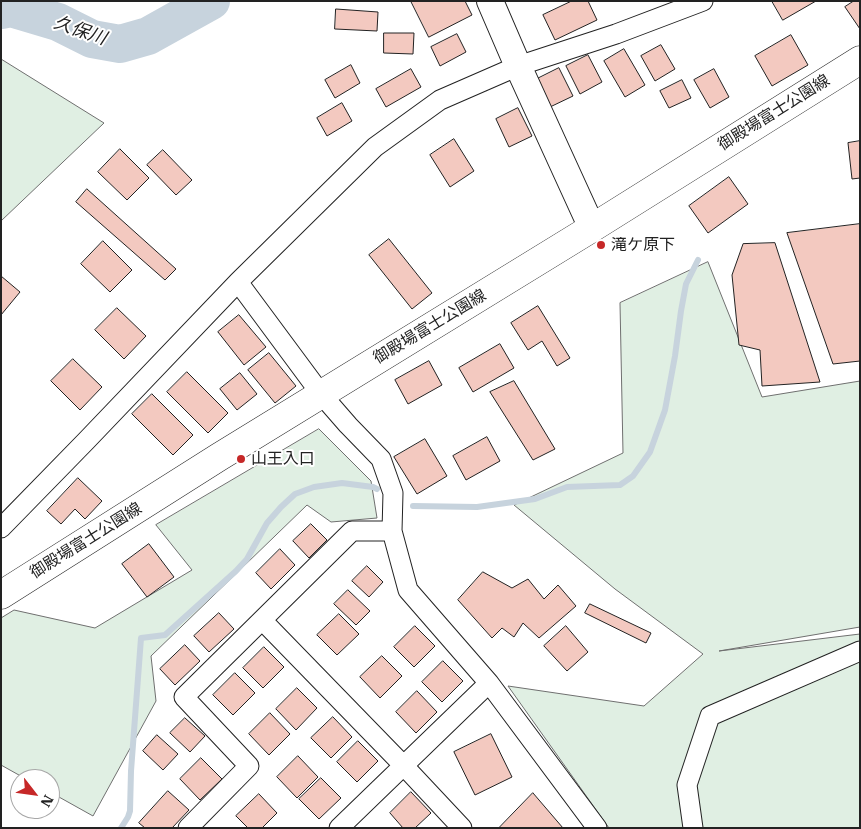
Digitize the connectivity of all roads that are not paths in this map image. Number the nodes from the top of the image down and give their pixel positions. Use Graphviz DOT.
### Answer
graph roads {
  1 [pos="490,1"];
  2 [pos="703,1"];
  3 [pos="860,60"];
  4 [pos="518,66"];
  5 [pos="592,228"];
  6 [pos="238,282"];
  7 [pos="320,394"];
  8 [pos="1,528"];
  9 [pos="392,531"];
  10 [pos="1,595"];
  11 [pos="262,620"];
  12 [pos="860,651"];
  13 [pos="489,684"];
  14 [pos="404,766"];
  15 [pos="188,828"];
  16 [pos="339,828"];
  17 [pos="462,828"];
  18 [pos="597,828"];
  19 [pos="693,828"];
  1 -- 4 [label="street"];
  2 -- 4 [label="street"];
  3 -- 5 [label="main road, 御殿場富士公園線"];
  4 -- 5 [label="street"];
  4 -- 6 [label="street"];
  5 -- 7 [label="main road, 御殿場富士公園線"];
  6 -- 7 [label="street"];
  6 -- 8 [label="street"];
  7 -- 9 [label="street"];
  7 -- 10 [label="main road, 御殿場富士公園線"];
  9 -- 11 [label="street"];
  9 -- 13 [label="street"];
  11 -- 14 [label="street"];
  11 -- 15 [label="street"];
  12 -- 19 [label="street"];
  13 -- 14 [label="street"];
  13 -- 18 [label="street"];
  14 -- 16 [label="street"];
  14 -- 17 [label="street"];
}
